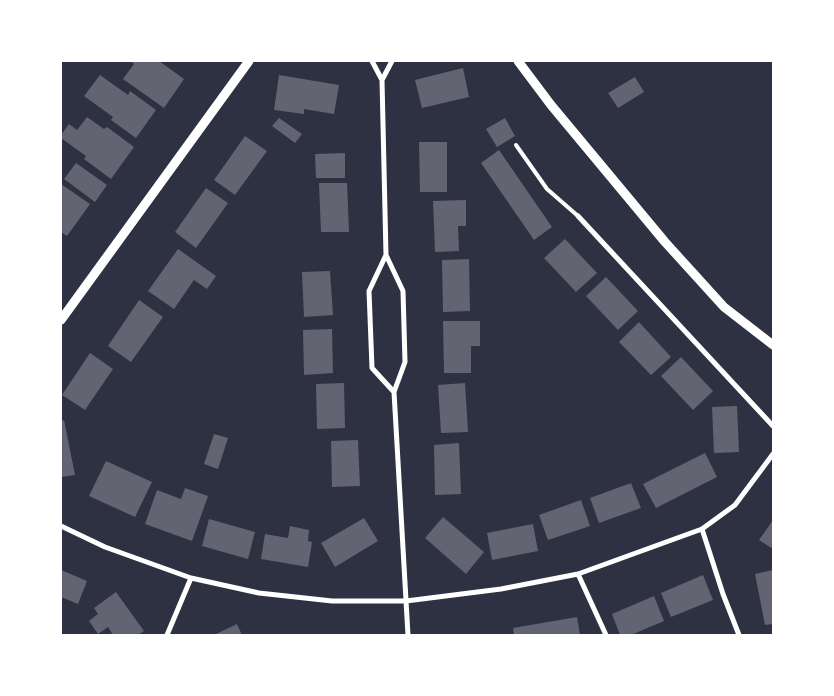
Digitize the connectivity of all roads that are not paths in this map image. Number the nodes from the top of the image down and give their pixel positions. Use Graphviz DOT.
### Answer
graph roads {
  1 [pos="248,61"];
  2 [pos="372,61"];
  3 [pos="392,61"];
  4 [pos="518,61"];
  5 [pos="382,80"];
  6 [pos="516,145"];
  7 [pos="578,216"];
  8 [pos="386,255"];
  9 [pos="61,320"];
  10 [pos="773,345"];
  11 [pos="394,392"];
  12 [pos="773,426"];
  13 [pos="773,454"];
  14 [pos="61,526"];
  15 [pos="702,529"];
  16 [pos="578,574"];
  17 [pos="190,578"];
  18 [pos="406,601"];
  19 [pos="167,635"];
  20 [pos="408,635"];
  21 [pos="606,635"];
  22 [pos="740,635"];
  1 -- 9 [label="street"];
  2 -- 5 [label="street"];
  3 -- 5 [label="street"];
  4 -- 10 [label="street"];
  5 -- 8 [label="street"];
  6 -- 7 [label="lane"];
  7 -- 12 [label="street"];
  8 -- 11 [label="street"];
  8 -- 11 [label="street"];
  11 -- 18 [label="street"];
  13 -- 15 [label="street"];
  14 -- 17 [label="street"];
  15 -- 16 [label="street"];
  15 -- 22 [label="street"];
  16 -- 18 [label="street"];
  16 -- 21 [label="street"];
  17 -- 18 [label="street"];
  17 -- 19 [label="street"];
  18 -- 20 [label="street"];
}
